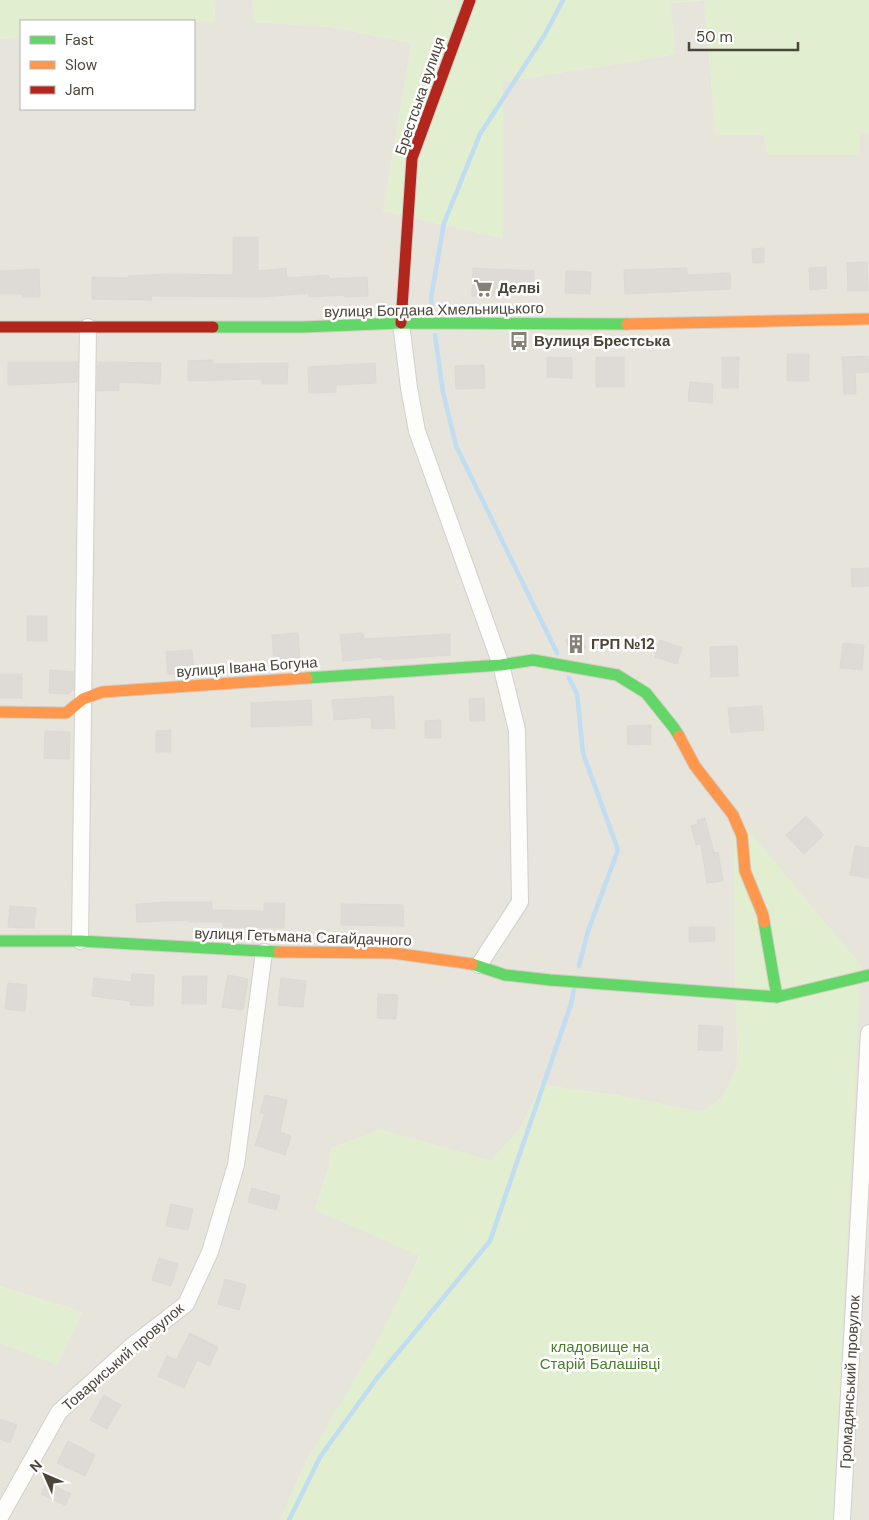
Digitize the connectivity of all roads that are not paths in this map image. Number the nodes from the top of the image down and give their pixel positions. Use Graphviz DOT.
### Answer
graph roads {
  1 [pos="470,0"];
  2 [pos="869,319"];
  3 [pos="400,323"];
  4 [pos="0,327"];
  5 [pos="88,327"];
  6 [pos="501,665"];
  7 [pos="84,699"];
  8 [pos="0,712"];
  9 [pos="80,940"];
  10 [pos="0,941"];
  11 [pos="264,952"];
  12 [pos="479,965"];
  13 [pos="869,975"];
  14 [pos="777,997"];
  15 [pos="869,1034"];
  16 [pos="0,1517"];
  17 [pos="842,1520"];
  1 -- 3 [label="street, Брестська вулиця"];
  2 -- 3 [label="street, вулиця Богдана Хмельницького"];
  3 -- 5 [label="street, вулиця Богдана Хмельницького"];
  3 -- 6 [label="street"];
  4 -- 5 [label="street, вулиця Богдана Хмельницького"];
  5 -- 7 [label="street"];
  6 -- 7 [label="street, вулиця Івана Богуна"];
  6 -- 12 [label="street"];
  6 -- 14 [label="street"];
  7 -- 8 [label="street, вулиця Івана Богуна"];
  7 -- 9 [label="street"];
  9 -- 10 [label="street, вулиця Гетьмана Сагайдачного"];
  9 -- 11 [label="street, вулиця Гетьмана Сагайдачного"];
  11 -- 12 [label="street, вулиця Гетьмана Сагайдачного"];
  11 -- 16 [label="street, Товариський провулок"];
  12 -- 14 [label="street, вулиця Гетьмана Сагайдачного"];
  13 -- 14 [label="street, вулиця Гетьмана Сагайдачного"];
  15 -- 17 [label="street, Громадянський провулок"];
}
